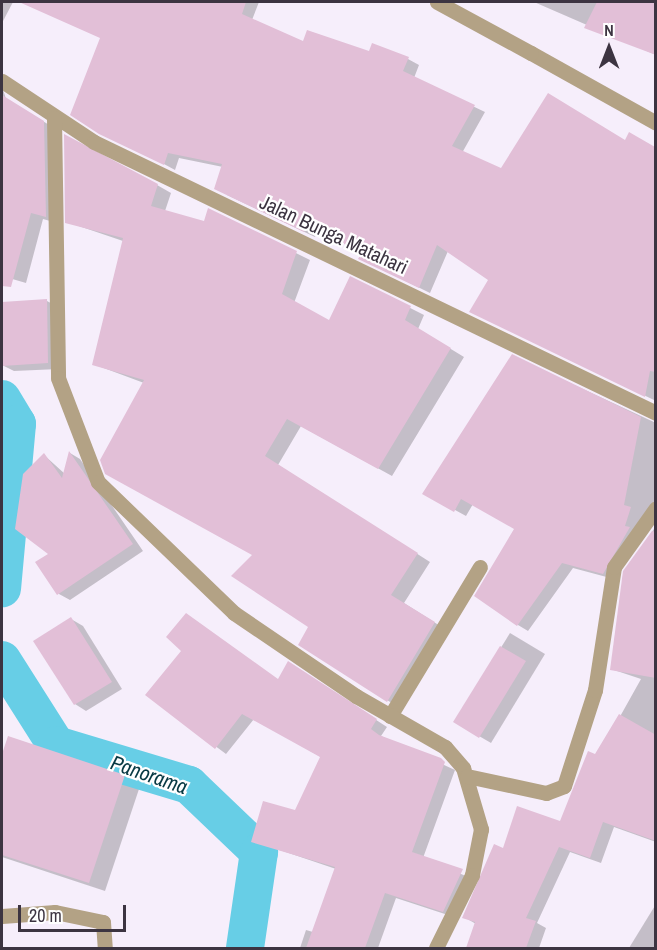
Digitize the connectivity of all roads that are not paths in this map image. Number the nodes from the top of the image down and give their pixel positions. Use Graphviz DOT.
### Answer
graph roads {
  1 [pos="438,2"];
  2 [pos="2,81"];
  3 [pos="54,118"];
  4 [pos="656,123"];
  5 [pos="656,413"];
  6 [pos="656,508"];
  7 [pos="480,567"];
  8 [pos="390,716"];
  9 [pos="467,776"];
  10 [pos="2,916"];
  11 [pos="105,948"];
  12 [pos="436,948"];
  1 -- 4 [label="street"];
  2 -- 3 [label="street, Jalan Bunga Matahari"];
  3 -- 5 [label="street, Jalan Bunga Matahari"];
  3 -- 8 [label="street"];
  6 -- 9 [label="street"];
  7 -- 8 [label="street"];
  8 -- 9 [label="street"];
  9 -- 12 [label="street"];
  10 -- 11 [label="street"];
}
